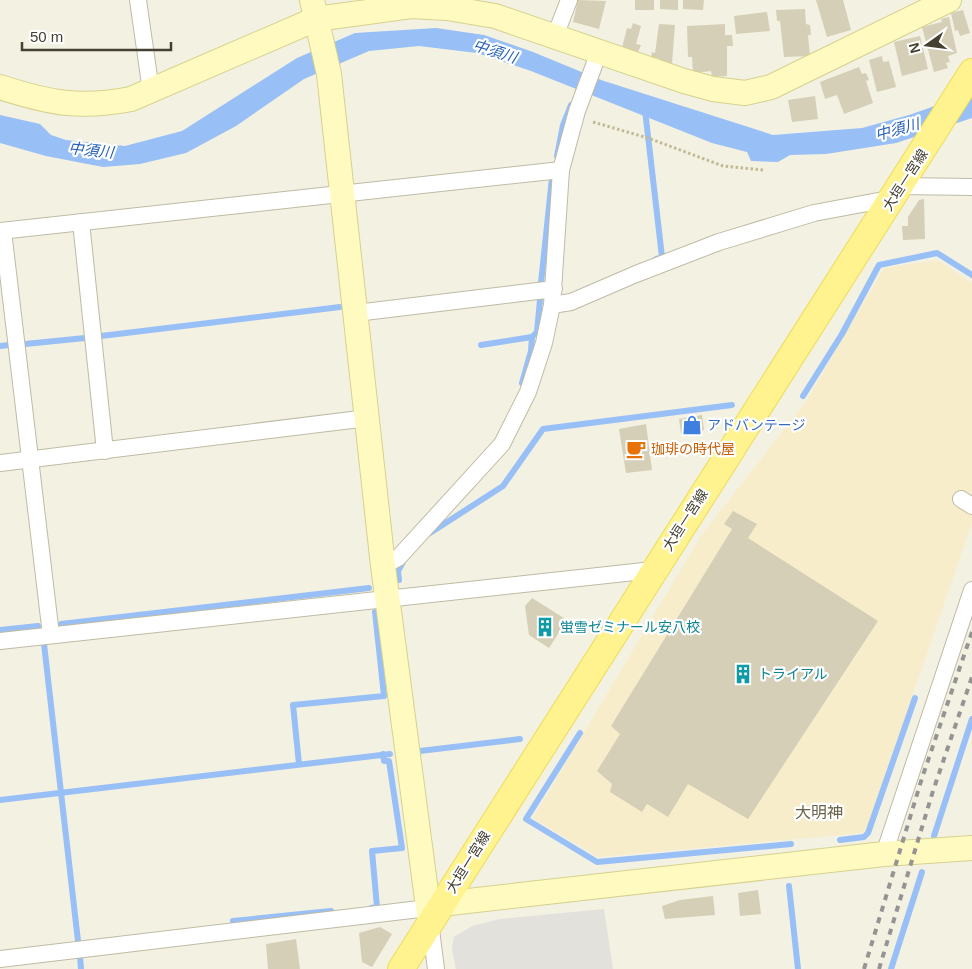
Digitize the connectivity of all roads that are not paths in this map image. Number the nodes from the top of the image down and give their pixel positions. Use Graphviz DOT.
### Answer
graph roads {
  1 [pos="138,0"];
  2 [pos="569,0"];
  3 [pos="949,0"];
  4 [pos="316,17"];
  5 [pos="555,36"];
  6 [pos="596,60"];
  7 [pos="972,72"];
  8 [pos="0,87"];
  9 [pos="151,91"];
  10 [pos="561,170"];
  11 [pos="972,187"];
  12 [pos="342,192"];
  13 [pos="897,192"];
  14 [pos="81,222"];
  15 [pos="2,231"];
  16 [pos="553,297"];
  17 [pos="356,313"];
  18 [pos="368,418"];
  19 [pos="105,451"];
  20 [pos="29,460"];
  21 [pos="0,463"];
  22 [pos="383,566"];
  23 [pos="653,570"];
  24 [pos="972,590"];
  25 [pos="388,598"];
  26 [pos="51,635"];
  27 [pos="0,640"];
  28 [pos="972,848"];
  29 [pos="884,854"];
  30 [pos="433,911"];
  31 [pos="0,959"];
  32 [pos="400,969"];
  33 [pos="436,969"];
  1 -- 9 [label="street"];
  2 -- 5 [label="street"];
  3 -- 6 [label="street"];
  4 -- 5 [label="street"];
  4 -- 9 [label="street"];
  4 -- 12 [label="street"];
  5 -- 6 [label="street"];
  6 -- 10 [label="street"];
  7 -- 13 [label="main road, 大垣一宮線"];
  8 -- 9 [label="street"];
  10 -- 12 [label="street"];
  10 -- 16 [label="street"];
  11 -- 13 [label="street"];
  12 -- 14 [label="street"];
  12 -- 17 [label="street"];
  13 -- 16 [label="street"];
  13 -- 23 [label="main road, 大垣一宮線"];
  14 -- 15 [label="street"];
  14 -- 19 [label="street"];
  15 -- 20 [label="street"];
  16 -- 17 [label="street"];
  16 -- 22 [label="street"];
  17 -- 18 [label="street"];
  18 -- 19 [label="street"];
  18 -- 22 [label="street"];
  19 -- 20 [label="street"];
  20 -- 21 [label="street"];
  20 -- 26 [label="street"];
  22 -- 25 [label="street"];
  23 -- 25 [label="street"];
  23 -- 30 [label="main road, 大垣一宮線"];
  24 -- 29 [label="street"];
  25 -- 26 [label="street"];
  25 -- 30 [label="street"];
  26 -- 27 [label="street"];
  28 -- 29 [label="street"];
  29 -- 30 [label="street"];
  30 -- 31 [label="street"];
  30 -- 32 [label="main road, 大垣一宮線"];
  30 -- 33 [label="street"];
}
